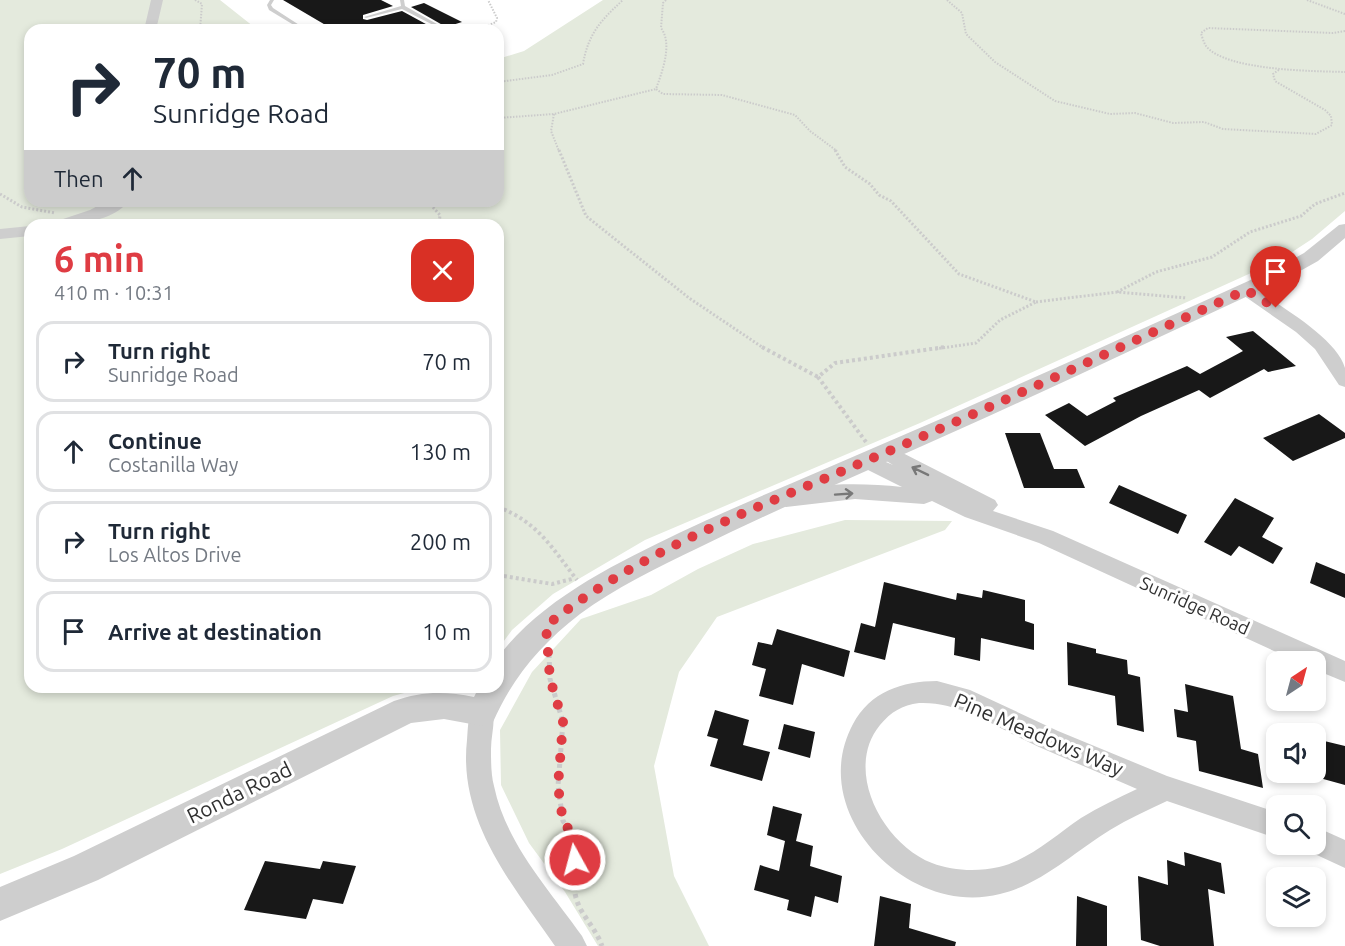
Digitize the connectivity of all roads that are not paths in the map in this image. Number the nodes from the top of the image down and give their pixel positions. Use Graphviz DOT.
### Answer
graph roads {
  1 [pos="157,0"];
  2 [pos="272,0"];
  3 [pos="402,0"];
  4 [pos="403,7"];
  5 [pos="366,17"];
  6 [pos="151,24"];
  7 [pos="295,24"];
  8 [pos="435,24"];
  9 [pos="108,207"];
  10 [pos="83,219"];
  11 [pos="1345,229"];
  12 [pos="24,232"];
  13 [pos="0,234"];
  14 [pos="1246,290"];
  15 [pos="1345,381"];
  16 [pos="877,456"];
  17 [pos="766,503"];
  18 [pos="972,512"];
  19 [pos="1046,537"];
  20 [pos="504,672"];
  21 [pos="1345,672"];
  22 [pos="488,700"];
  23 [pos="1166,788"];
  24 [pos="1266,822"];
  25 [pos="1326,845"];
  26 [pos="1345,854"];
  27 [pos="0,904"];
  28 [pos="572,946"];
  1 -- 6 [label="street"];
  2 -- 7 [label="lane"];
  3 -- 4 [label="lane"];
  4 -- 5 [label="lane"];
  4 -- 8 [label="lane"];
  9 -- 10 [label="street"];
  11 -- 14 [label="street"];
  12 -- 13 [label="street"];
  14 -- 15 [label="street"];
  14 -- 16 [label="street"];
  16 -- 17 [label="street"];
  16 -- 18 [label="street, Sunridge Road"];
  19 -- 16 [label="street, Sunridge Road, one-way"];
  17 -- 18 [label="street, one-way"];
  17 -- 20 [label="street"];
  18 -- 19 [label="street, Sunridge Road"];
  19 -- 21 [label="street, Sunridge Road"];
  22 -- 27 [label="street, Ronda Road"];
  22 -- 28 [label="street"];
  23 -- 23 [label="street, Pine Meadows Way"];
  23 -- 24 [label="street, Pine Meadows Way"];
  25 -- 26 [label="street"];
}
